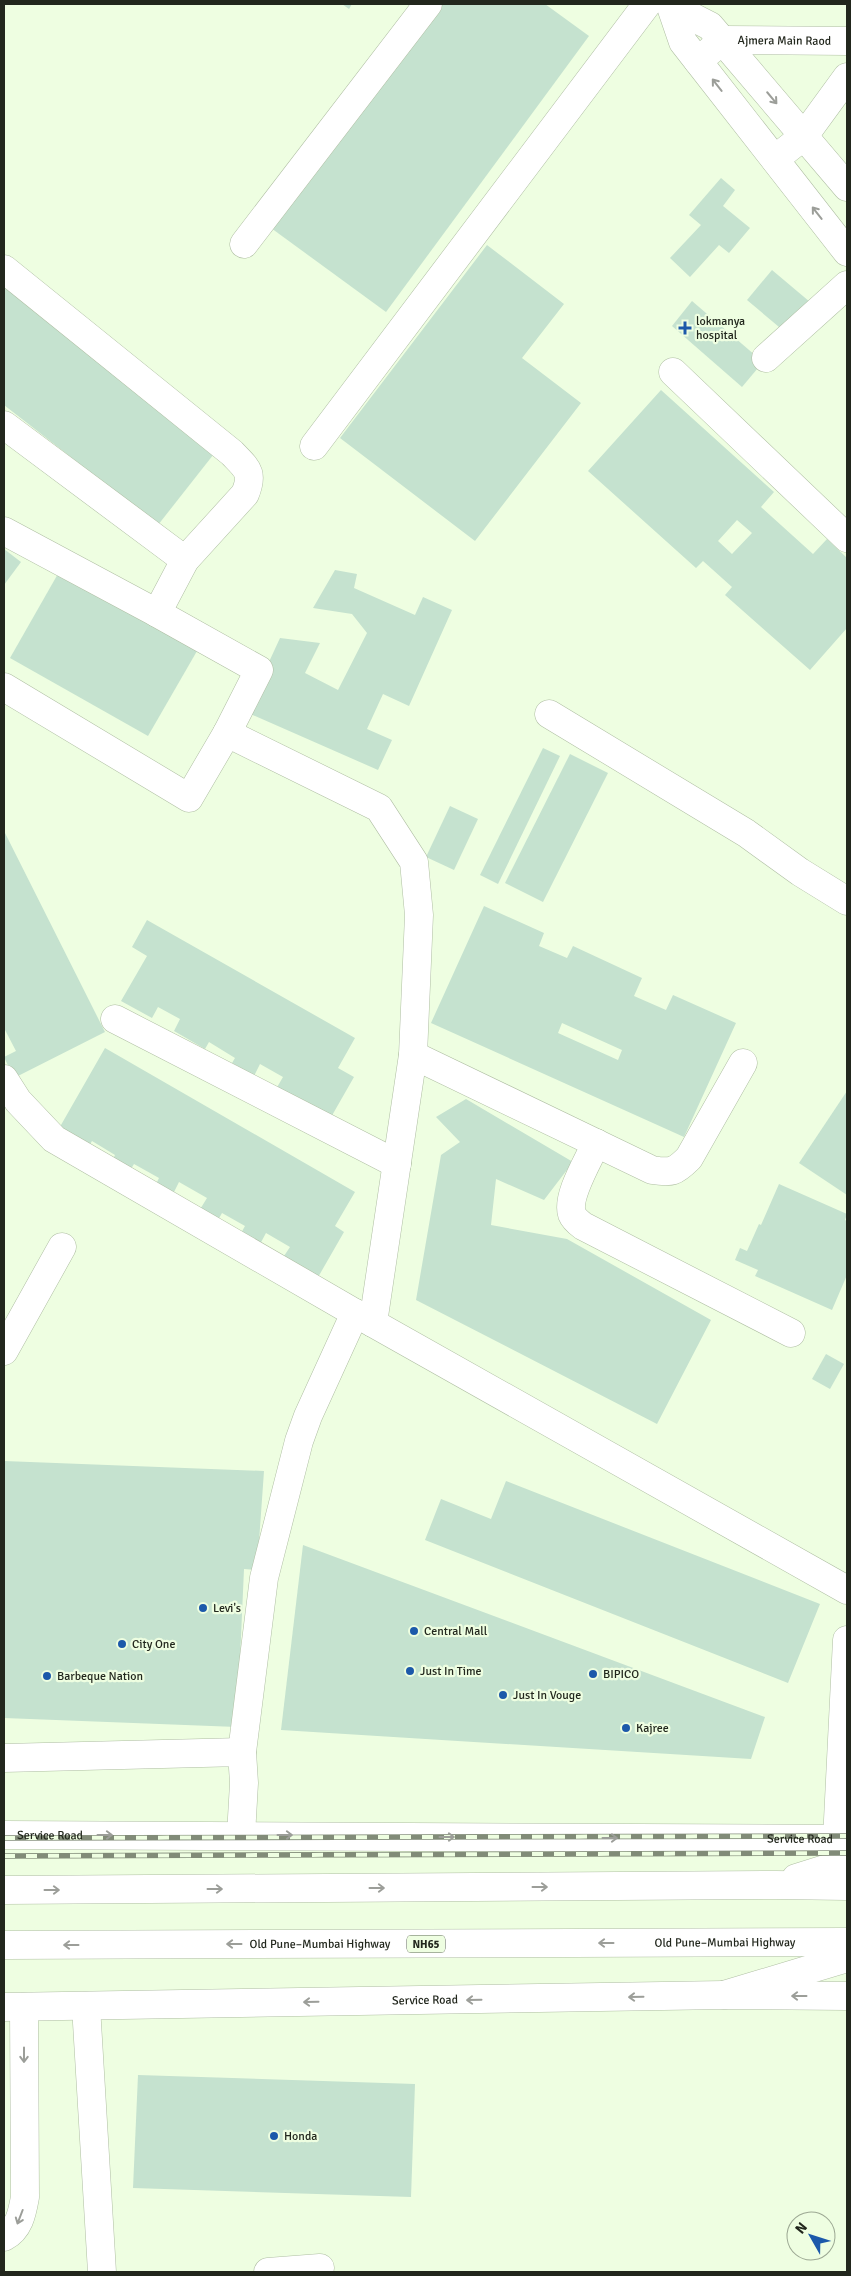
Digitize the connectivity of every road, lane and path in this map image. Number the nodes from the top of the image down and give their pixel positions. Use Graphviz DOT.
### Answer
graph roads {
  1 [pos="428,4"];
  2 [pos="664,5"];
  3 [pos="723,40"];
  4 [pos="847,41"];
  5 [pos="698,61"];
  6 [pos="847,77"];
  7 [pos="804,136"];
  8 [pos="775,159"];
  9 [pos="847,187"];
  10 [pos="244,244"];
  11 [pos="847,252"];
  12 [pos="4,269"];
  13 [pos="847,285"];
  14 [pos="766,358"];
  15 [pos="673,372"];
  16 [pos="4,425"];
  17 [pos="314,446"];
  18 [pos="4,531"];
  19 [pos="847,538"];
  20 [pos="185,560"];
  21 [pos="156,613"];
  22 [pos="4,687"];
  23 [pos="549,714"];
  24 [pos="227,733"];
  25 [pos="847,901"];
  26 [pos="115,1019"];
  27 [pos="413,1055"];
  28 [pos="743,1063"];
  29 [pos="4,1079"];
  30 [pos="596,1143"];
  31 [pos="396,1164"];
  32 [pos="62,1247"];
  33 [pos="364,1318"];
  34 [pos="791,1333"];
  35 [pos="4,1351"];
  36 [pos="847,1590"];
  37 [pos="847,1640"];
  38 [pos="242,1752"];
  39 [pos="4,1758"];
  40 [pos="4,1835"];
  41 [pos="241,1835"];
  42 [pos="844,1847"];
  43 [pos="776,1885"];
  44 [pos="847,1886"];
  45 [pos="4,1890"];
  46 [pos="847,1942"];
  47 [pos="4,1945"];
  48 [pos="847,1958"];
  49 [pos="724,1995"];
  50 [pos="847,1996"];
  51 [pos="86,2006"];
  52 [pos="14,2007"];
  53 [pos="4,2237"];
  54 [pos="320,2268"];
  55 [pos="102,2272"];
  56 [pos="268,2272"];
  1 -- 10 [label="main road"];
  2 -- 3 [label="main road"];
  2 -- 5 [label="main road"];
  2 -- 17 [label="main road"];
  3 -- 4 [label="main road, Ajmera Main Raod"];
  3 -- 5 [label="main road, Ajmera Main Raod"];
  3 -- 7 [label="main road, one-way"];
  8 -- 5 [label="main road, one-way"];
  6 -- 7 [label="main road"];
  7 -- 8 [label="main road"];
  7 -- 9 [label="main road"];
  11 -- 8 [label="main road, one-way"];
  12 -- 20 [label="main road"];
  13 -- 14 [label="main road"];
  15 -- 19 [label="main road"];
  16 -- 20 [label="main road"];
  18 -- 21 [label="main road"];
  20 -- 21 [label="main road"];
  21 -- 24 [label="main road"];
  22 -- 24 [label="main road"];
  23 -- 25 [label="main road"];
  24 -- 27 [label="main road"];
  26 -- 31 [label="main road"];
  27 -- 30 [label="main road"];
  27 -- 31 [label="main road"];
  28 -- 30 [label="main road"];
  29 -- 33 [label="main road"];
  30 -- 34 [label="main road"];
  31 -- 33 [label="main road"];
  32 -- 35 [label="main road"];
  33 -- 36 [label="main road"];
  33 -- 38 [label="main road"];
  37 -- 42 [label="main road"];
  38 -- 39 [label="main road"];
  38 -- 41 [label="main road"];
  40 -- 41 [label="main road, Service Road, one-way"];
  41 -- 42 [label="main road, Service Road, one-way"];
  42 -- 43 [label="main road"];
  43 -- 44 [label="main road"];
  45 -- 43 [label="main road, one-way"];
  46 -- 47 [label="main road, Old Pune–Mumbai Highway / NH65, one-way"];
  48 -- 49 [label="main road"];
  50 -- 49 [label="main road, Service Road, one-way"];
  49 -- 51 [label="main road, Service Road, one-way"];
  51 -- 52 [label="main road, Service Road"];
  51 -- 55 [label="main road"];
  52 -- 53 [label="main road, one-way"];
  54 -- 56 [label="main road"];
}
